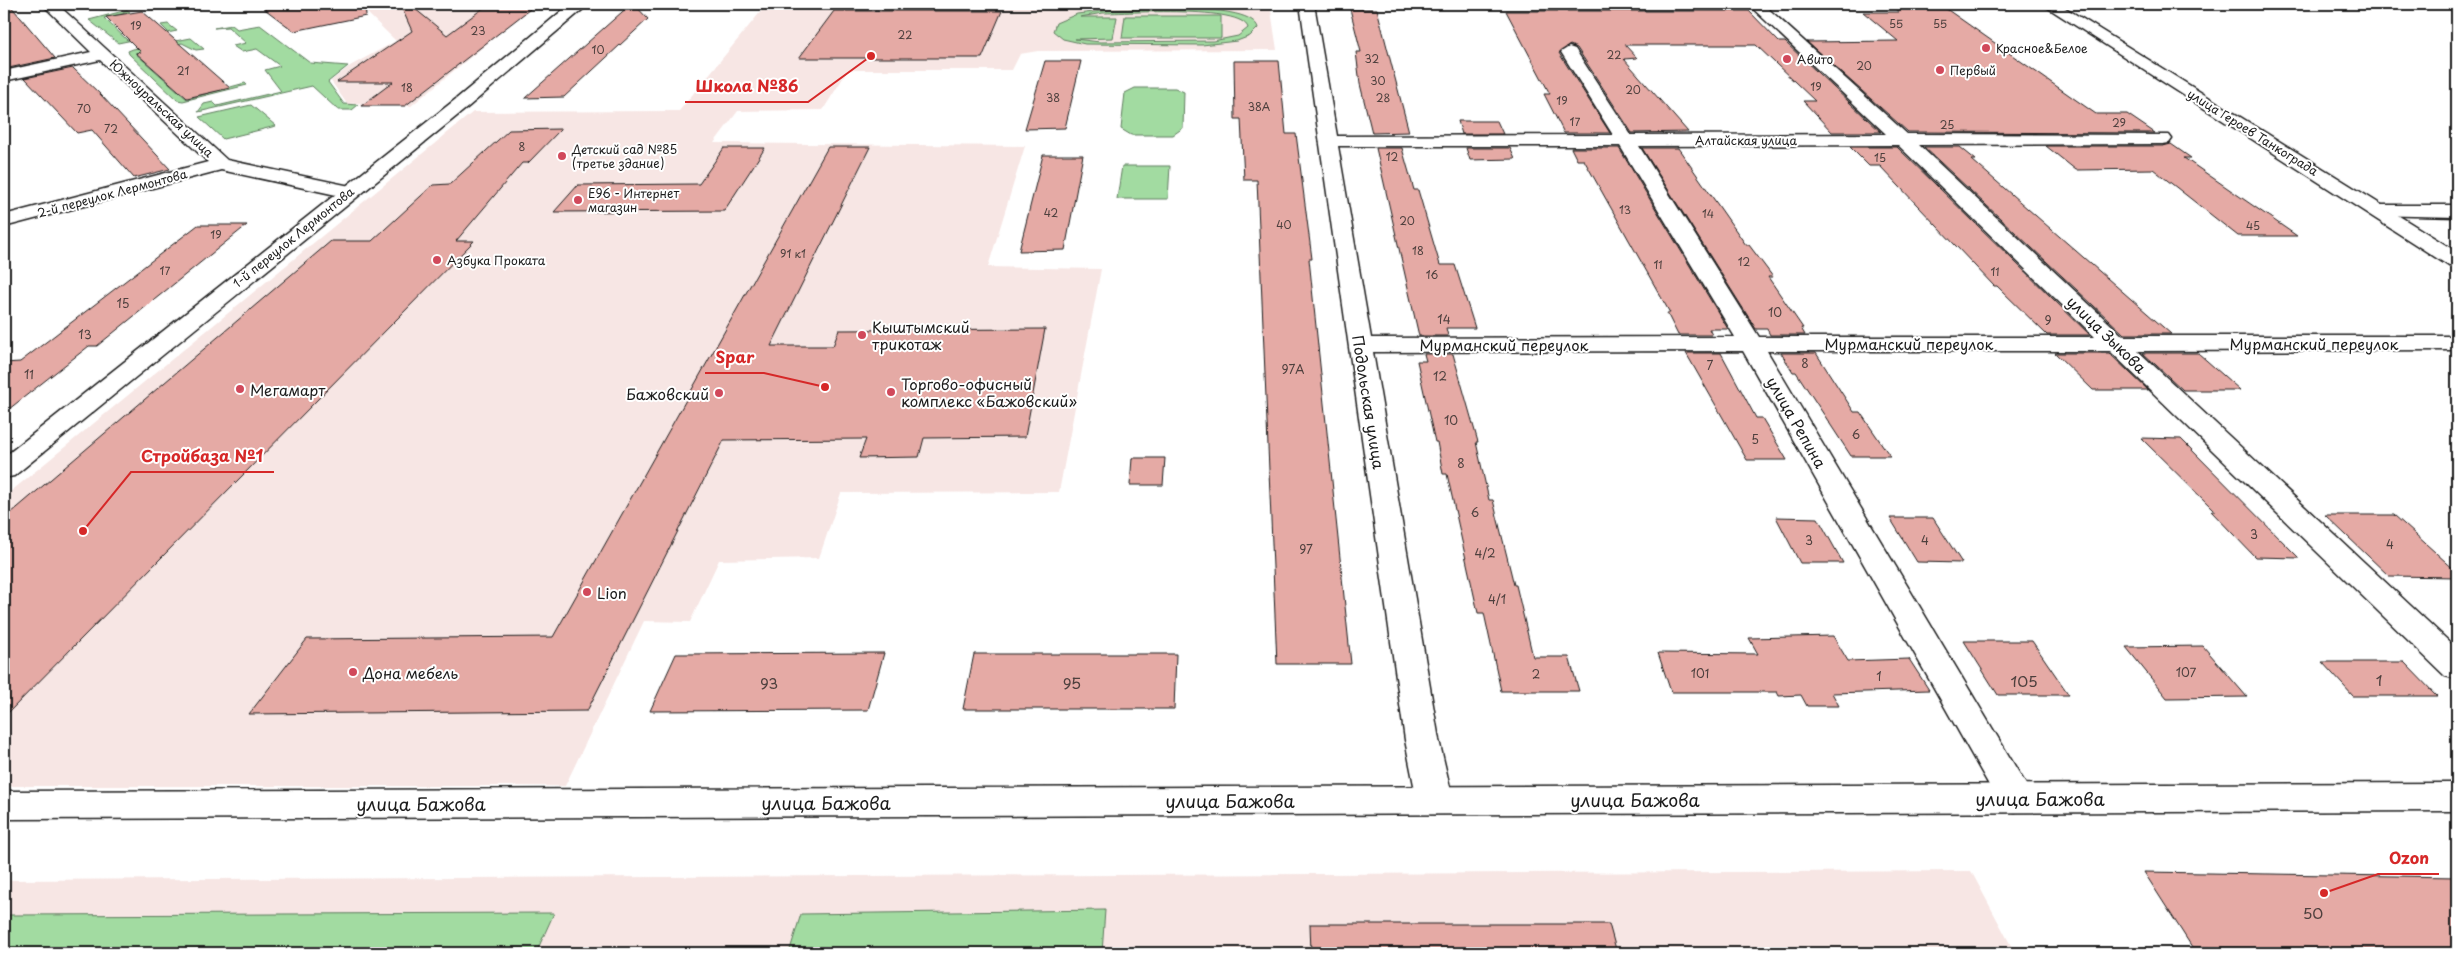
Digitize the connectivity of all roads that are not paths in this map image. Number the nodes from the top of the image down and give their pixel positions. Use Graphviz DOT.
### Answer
graph roads {
  1 [pos="49,4"];
  2 [pos="582,4"];
  3 [pos="1307,4"];
  4 [pos="1754,4"];
  5 [pos="2049,4"];
  6 [pos="1569,52"];
  7 [pos="104,54"];
  8 [pos="4,76"];
  9 [pos="2163,139"];
  10 [pos="1627,140"];
  11 [pos="1903,140"];
  12 [pos="1328,141"];
  13 [pos="221,164"];
  14 [pos="350,192"];
  15 [pos="2378,211"];
  16 [pos="2457,211"];
  17 [pos="4,222"];
  18 [pos="2457,261"];
  19 [pos="2116,342"];
  20 [pos="1751,343"];
  21 [pos="2457,343"];
  22 [pos="1360,345"];
  23 [pos="4,470"];
  24 [pos="2457,668"];
  25 [pos="2457,796"];
  26 [pos="2015,798"];
  27 [pos="1435,800"];
  28 [pos="4,805"];
  1 -- 7 [label="street, Южноуральская улица"];
  2 -- 14 [label="street, 1-й переулок Лермонтова"];
  3 -- 12 [label="street, Подольская улица"];
  4 -- 11 [label="street, улица Зыкова"];
  5 -- 15 [label="street, улица Героев Танкограда"];
  6 -- 10 [label="street, улица Репина"];
  7 -- 8 [label="street"];
  7 -- 13 [label="street, Южноуральская улица"];
  9 -- 11 [label="street, Алтайская улица"];
  10 -- 11 [label="street, Алтайская улица"];
  10 -- 12 [label="street, Алтайская улица"];
  10 -- 20 [label="street, улица Репина"];
  11 -- 19 [label="street, улица Зыкова"];
  12 -- 22 [label="street, Подольская улица"];
  13 -- 14 [label="street, Южноуральская улица"];
  13 -- 17 [label="street, 2-й переулок Лермонтова"];
  14 -- 23 [label="street, 1-й переулок Лермонтова"];
  15 -- 16 [label="street"];
  15 -- 18 [label="street, улица Героев Танкограда"];
  19 -- 20 [label="street, Мурманский переулок"];
  19 -- 21 [label="street, Мурманский переулок"];
  19 -- 24 [label="street, улица Зыкова"];
  20 -- 22 [label="street, Мурманский переулок"];
  20 -- 26 [label="street, улица Репина"];
  22 -- 27 [label="street, Подольская улица"];
  25 -- 26 [label="street, улица Бажова"];
  26 -- 27 [label="street, улица Бажова"];
  27 -- 28 [label="street, улица Бажова"];
}
